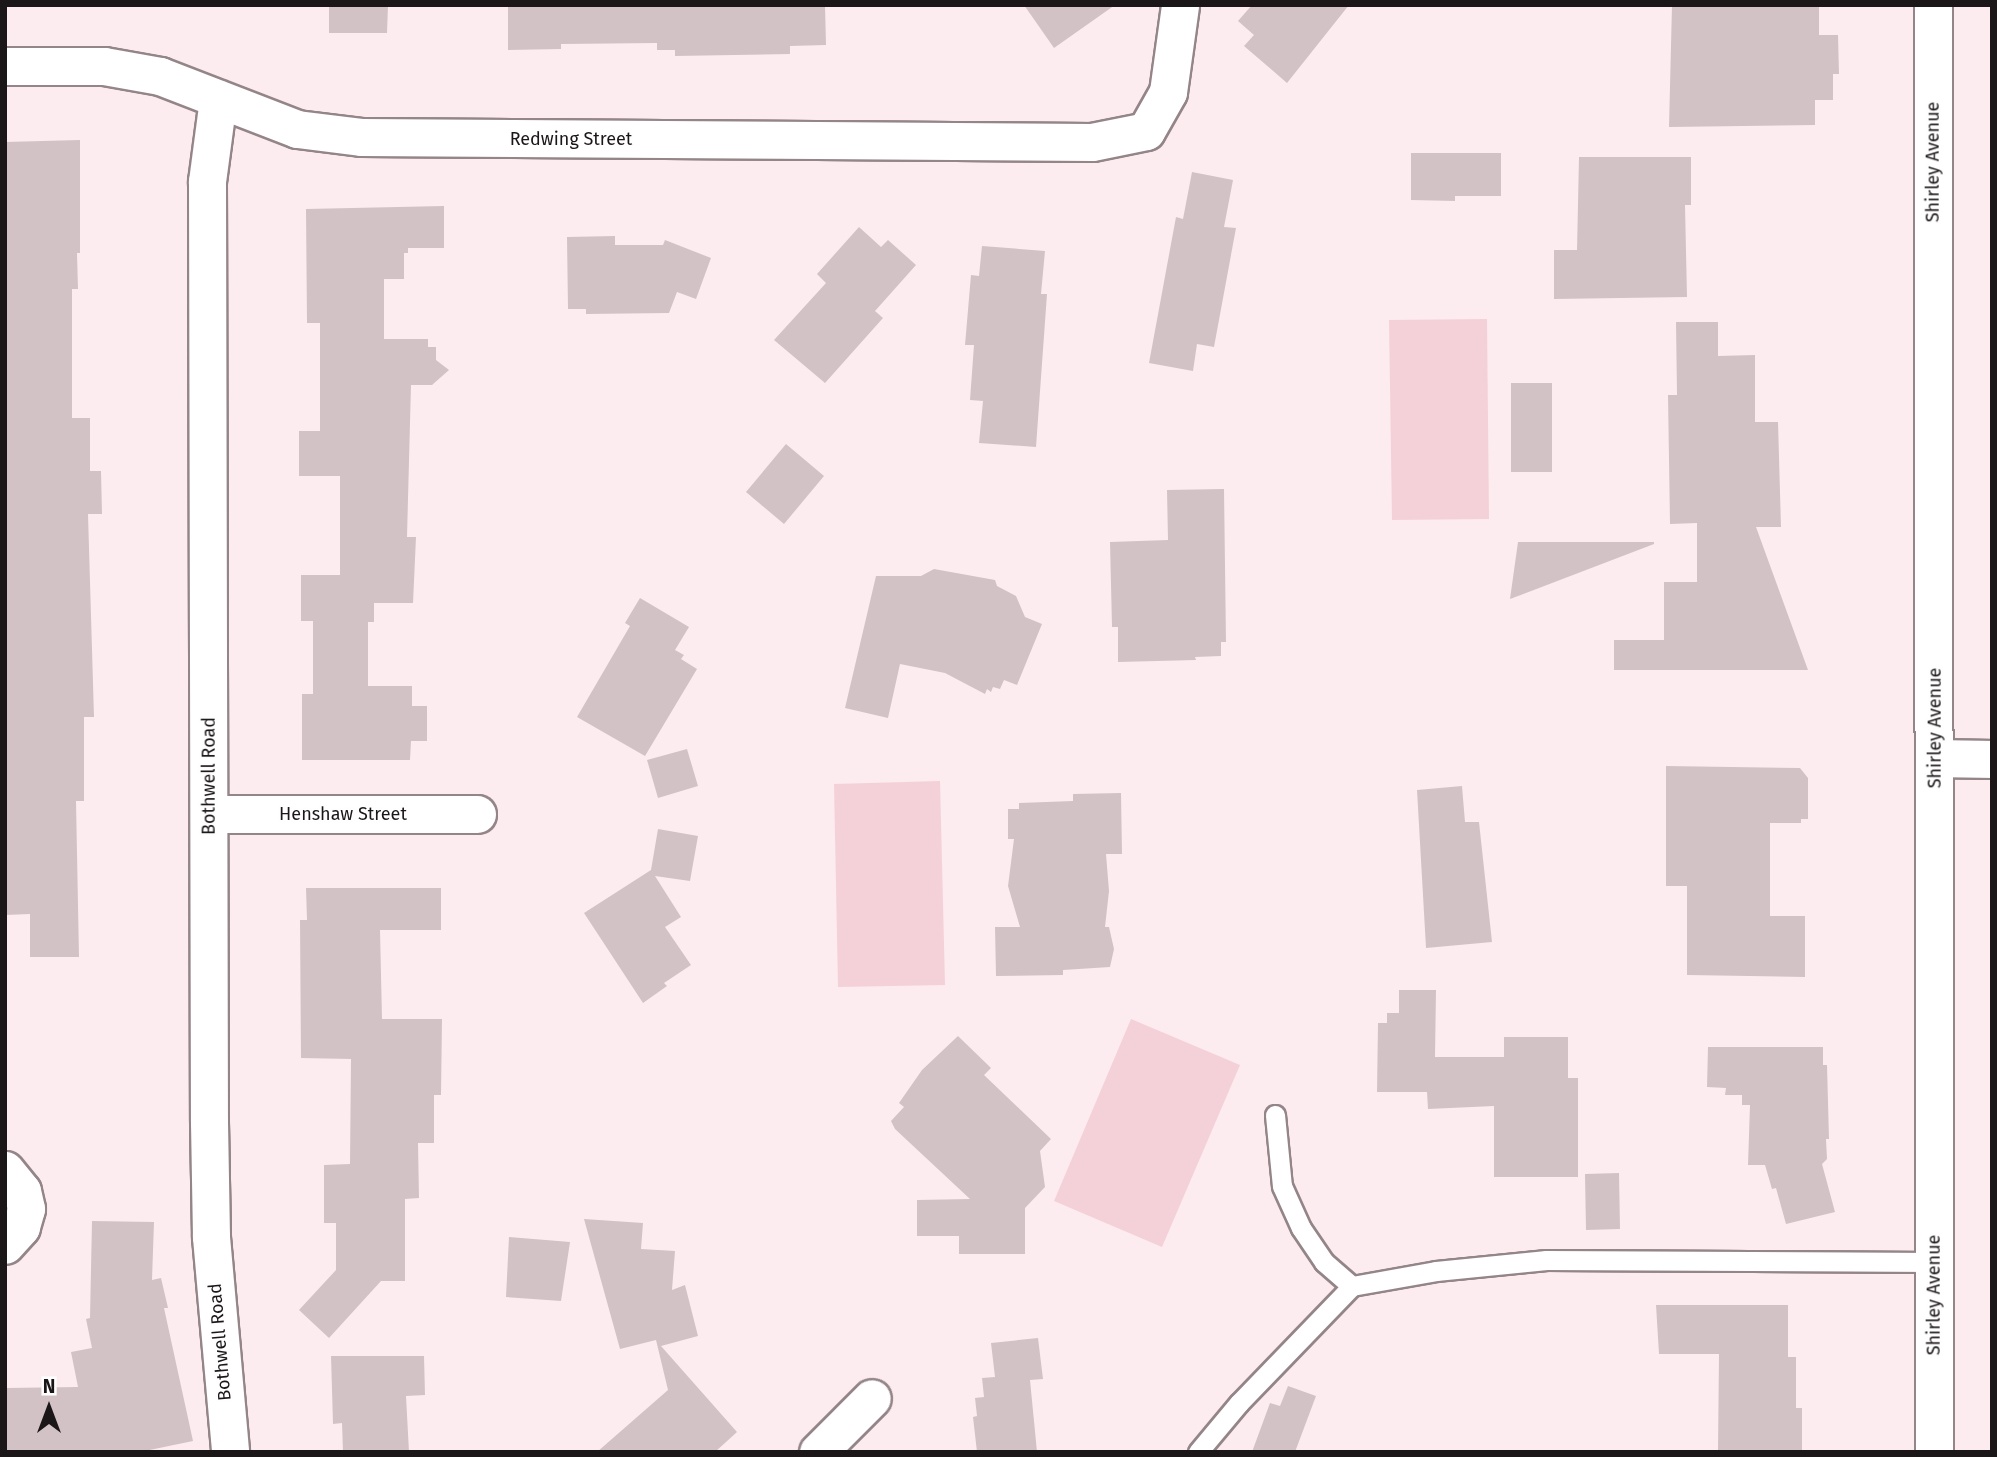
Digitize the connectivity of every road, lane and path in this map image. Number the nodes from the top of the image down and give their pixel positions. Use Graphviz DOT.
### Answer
graph roads {
  1 [pos="1180,5"];
  2 [pos="1933,5"];
  3 [pos="5,66"];
  4 [pos="218,99"];
  5 [pos="1935,758"];
  6 [pos="1992,759"];
  7 [pos="209,814"];
  8 [pos="477,814"];
  9 [pos="1275,1115"];
  10 [pos="5,1170"];
  11 [pos="5,1245"];
  12 [pos="1934,1262"];
  13 [pos="1352,1286"];
  14 [pos="872,1398"];
  15 [pos="230,1452"];
  16 [pos="818,1452"];
  17 [pos="1198,1452"];
  18 [pos="1934,1452"];
  1 -- 4 [label="street, Redwing Street"];
  2 -- 5 [label="street, Shirley Avenue"];
  3 -- 4 [label="street, Redwing Street"];
  4 -- 7 [label="street, Bothwell Road"];
  5 -- 6 [label="street"];
  5 -- 12 [label="street, Shirley Avenue"];
  7 -- 8 [label="street, Henshaw Street"];
  7 -- 15 [label="street, Bothwell Road"];
  9 -- 13 [label="lane"];
  10 -- 11 [label="street"];
  12 -- 13 [label="lane"];
  12 -- 18 [label="street, Shirley Avenue"];
  13 -- 17 [label="lane"];
  14 -- 16 [label="street"];
}
